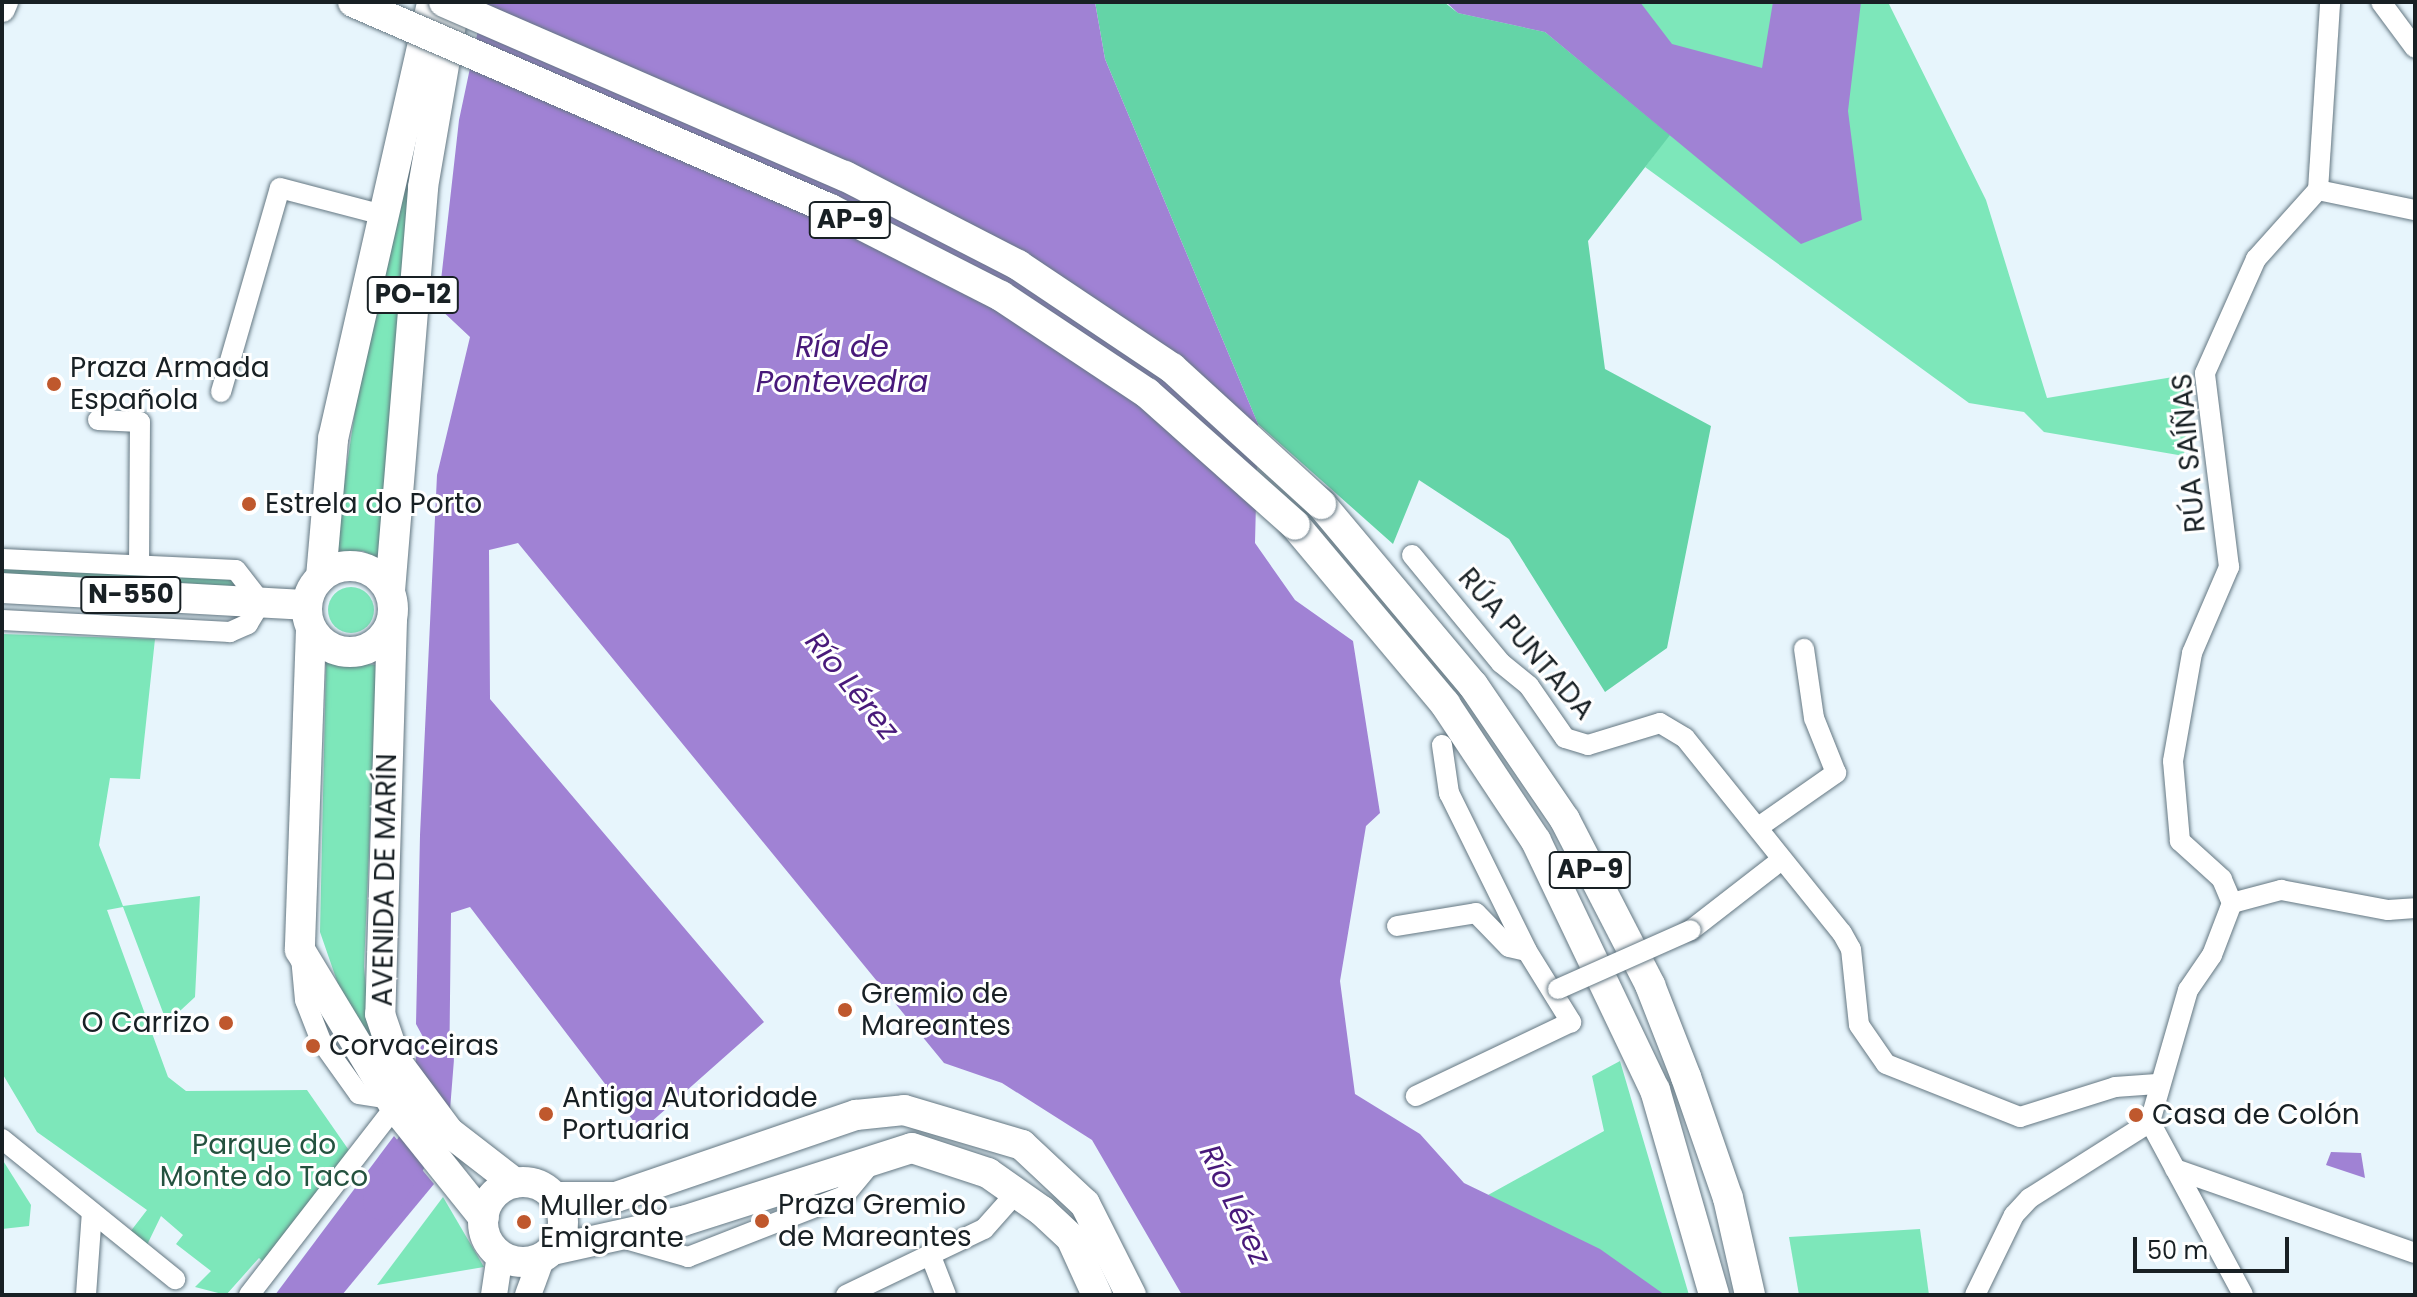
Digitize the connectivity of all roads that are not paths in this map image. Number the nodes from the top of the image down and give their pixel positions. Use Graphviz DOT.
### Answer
graph roads {
  1 [pos="5,2"];
  2 [pos="353,2"];
  3 [pos="432,2"];
  4 [pos="444,2"];
  5 [pos="455,2"];
  6 [pos="2330,2"];
  7 [pos="2381,2"];
  8 [pos="2,9"];
  9 [pos="2415,48"];
  10 [pos="2318,190"];
  11 [pos="2415,210"];
  12 [pos="383,215"];
  13 [pos="221,392"];
  14 [pos="98,420"];
  15 [pos="1412,555"];
  16 [pos="2,559"];
  17 [pos="139,565"];
  18 [pos="321,577"];
  19 [pos="2,588"];
  20 [pos="261,602"];
  21 [pos="391,606"];
  22 [pos="309,617"];
  23 [pos="2,620"];
  24 [pos="1804,649"];
  25 [pos="1442,745"];
  26 [pos="1760,826"];
  27 [pos="1780,861"];
  28 [pos="2232,903"];
  29 [pos="2415,908"];
  30 [pos="1397,926"];
  31 [pos="1527,951"];
  32 [pos="1552,989"];
  33 [pos="2157,1084"];
  34 [pos="1416,1096"];
  35 [pos="401,1103"];
  36 [pos="2150,1122"];
  37 [pos="2,1139"];
  38 [pos="442,1144"];
  39 [pos="2175,1169"];
  40 [pos="515,1183"];
  41 [pos="1017,1192"];
  42 [pos="555,1197"];
  43 [pos="1728,1198"];
  44 [pos="92,1212"];
  45 [pos="484,1218"];
  46 [pos="2415,1253"];
  47 [pos="547,1254"];
  48 [pos="930,1254"];
  49 [pos="500,1255"];
  50 [pos="175,1279"];
  51 [pos="86,1295"];
  52 [pos="249,1295"];
  53 [pos="494,1295"];
  54 [pos="528,1295"];
  55 [pos="846,1295"];
  56 [pos="946,1295"];
  57 [pos="1097,1295"];
  58 [pos="1131,1295"];
  59 [pos="1714,1295"];
  60 [pos="1750,1295"];
  61 [pos="1767,1295"];
  62 [pos="1975,1295"];
  63 [pos="2243,1295"];
  1 -- 8 [label="main road"];
  2 -- 59 [label="highway, AP-9, bridge"];
  3 -- 12 [label="highway, PO-12"];
  4 -- 43 [label="highway, AP-9, bridge"];
  5 -- 21 [label="highway, AVENIDA DE MARÍN / PO-12"];
  6 -- 10 [label="street"];
  7 -- 9 [label="street"];
  10 -- 11 [label="street"];
  10 -- 28 [label="street, RÚA SAÍÑAS"];
  12 -- 13 [label="street"];
  12 -- 18 [label="highway, PO-12"];
  14 -- 17 [label="street"];
  15 -- 26 [label="street, RÚA PUNTADA"];
  16 -- 17 [label="street"];
  17 -- 20 [label="street"];
  18 -- 21 [label="highway"];
  18 -- 22 [label="highway"];
  19 -- 20 [label="highway, N-550"];
  20 -- 22 [label="highway, N-550"];
  20 -- 23 [label="street, N-550"];
  21 -- 22 [label="highway"];
  21 -- 35 [label="highway, AVENIDA DE MARÍN"];
  22 -- 35 [label="highway, AVENIDA DE MARÍN"];
  24 -- 26 [label="street"];
  25 -- 31 [label="street"];
  26 -- 27 [label="street, RÚA PUNTADA"];
  27 -- 32 [label="street, bridge"];
  27 -- 33 [label="street, RÚA PUNTADA"];
  28 -- 29 [label="street"];
  28 -- 33 [label="street"];
  30 -- 31 [label="street"];
  31 -- 32 [label="street"];
  32 -- 34 [label="street"];
  33 -- 36 [label="street"];
  35 -- 38 [label="highway, AVENIDA DE MARÍN"];
  35 -- 52 [label="street"];
  36 -- 39 [label="street"];
  36 -- 62 [label="street"];
  37 -- 44 [label="street"];
  38 -- 40 [label="highway, AVENIDA DE MARÍN"];
  38 -- 45 [label="highway, AVENIDA DE MARÍN"];
  39 -- 46 [label="street"];
  39 -- 63 [label="street"];
  40 -- 42 [label="highway"];
  40 -- 45 [label="highway"];
  41 -- 47 [label="highway"];
  41 -- 48 [label="street"];
  41 -- 57 [label="highway"];
  42 -- 47 [label="highway"];
  42 -- 58 [label="highway"];
  43 -- 60 [label="highway, AP-9"];
  43 -- 61 [label="highway, AP-9"];
  44 -- 50 [label="street"];
  44 -- 51 [label="street"];
  45 -- 49 [label="highway"];
  47 -- 49 [label="highway"];
  47 -- 54 [label="main road"];
  48 -- 55 [label="street"];
  48 -- 56 [label="street"];
  49 -- 53 [label="main road"];
}
